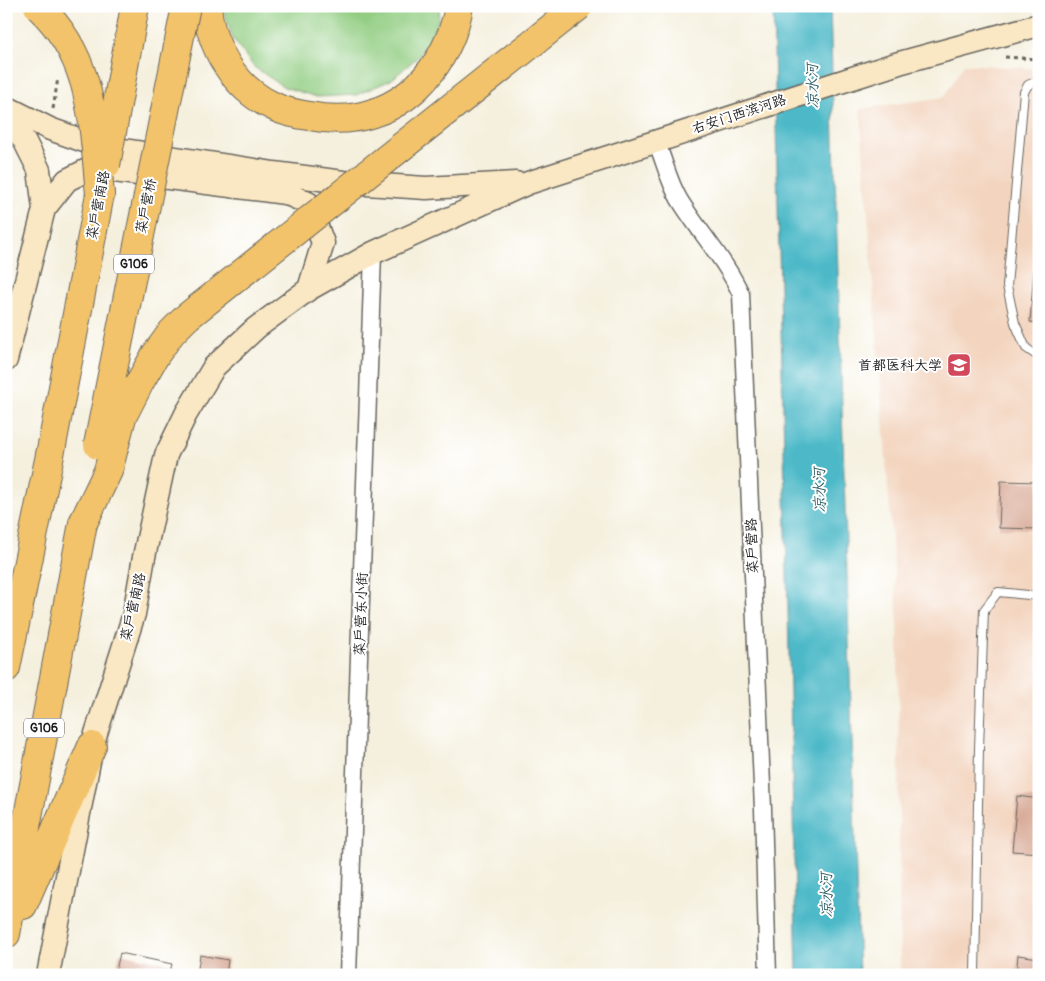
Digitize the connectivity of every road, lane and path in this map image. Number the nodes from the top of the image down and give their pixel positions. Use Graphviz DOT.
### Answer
graph roads {
  1 [pos="38,6"];
  2 [pos="134,6"];
  3 [pos="186,6"];
  4 [pos="207,6"];
  5 [pos="459,6"];
  6 [pos="579,6"];
  7 [pos="1039,26"];
  8 [pos="1039,80"];
  9 [pos="6,107"];
  10 [pos="6,116"];
  11 [pos="656,141"];
  12 [pos="528,183"];
  13 [pos="100,194"];
  14 [pos="44,209"];
  15 [pos="374,254"];
  16 [pos="309,290"];
  17 [pos="1039,357"];
  18 [pos="6,360"];
  19 [pos="83,523"];
  20 [pos="1039,596"];
  21 [pos="6,668"];
  22 [pos="92,746"];
  23 [pos="6,934"];
  24 [pos="6,943"];
  25 [pos="48,975"];
  26 [pos="348,975"];
  27 [pos="768,975"];
  28 [pos="975,975"];
  1 -- 13 [label="highway, bridge"];
  2 -- 13 [label="highway, 菜户营南路, bridge"];
  3 -- 19 [label="highway, 菜户营桥 / G106, bridge"];
  4 -- 5 [label="highway"];
  6 -- 19 [label="highway, bridge"];
  7 -- 11 [label="street, 右安门西滨河路"];
  8 -- 17 [label="lane"];
  9 -- 12 [label="street"];
  10 -- 14 [label="street"];
  11 -- 12 [label="street, 右安门西滨河路"];
  11 -- 27 [label="street, 菜户营路"];
  12 -- 15 [label="street, 菜户营南路"];
  13 -- 21 [label="highway, 菜户营南路"];
  14 -- 16 [label="street"];
  14 -- 18 [label="street"];
  15 -- 16 [label="street, 菜户营南路"];
  15 -- 26 [label="street, 菜户营东小街"];
  16 -- 22 [label="street, 菜户营南路"];
  19 -- 23 [label="highway, G106"];
  20 -- 28 [label="lane"];
  22 -- 24 [label="highway"];
  22 -- 25 [label="street, 菜户营南路"];
}
